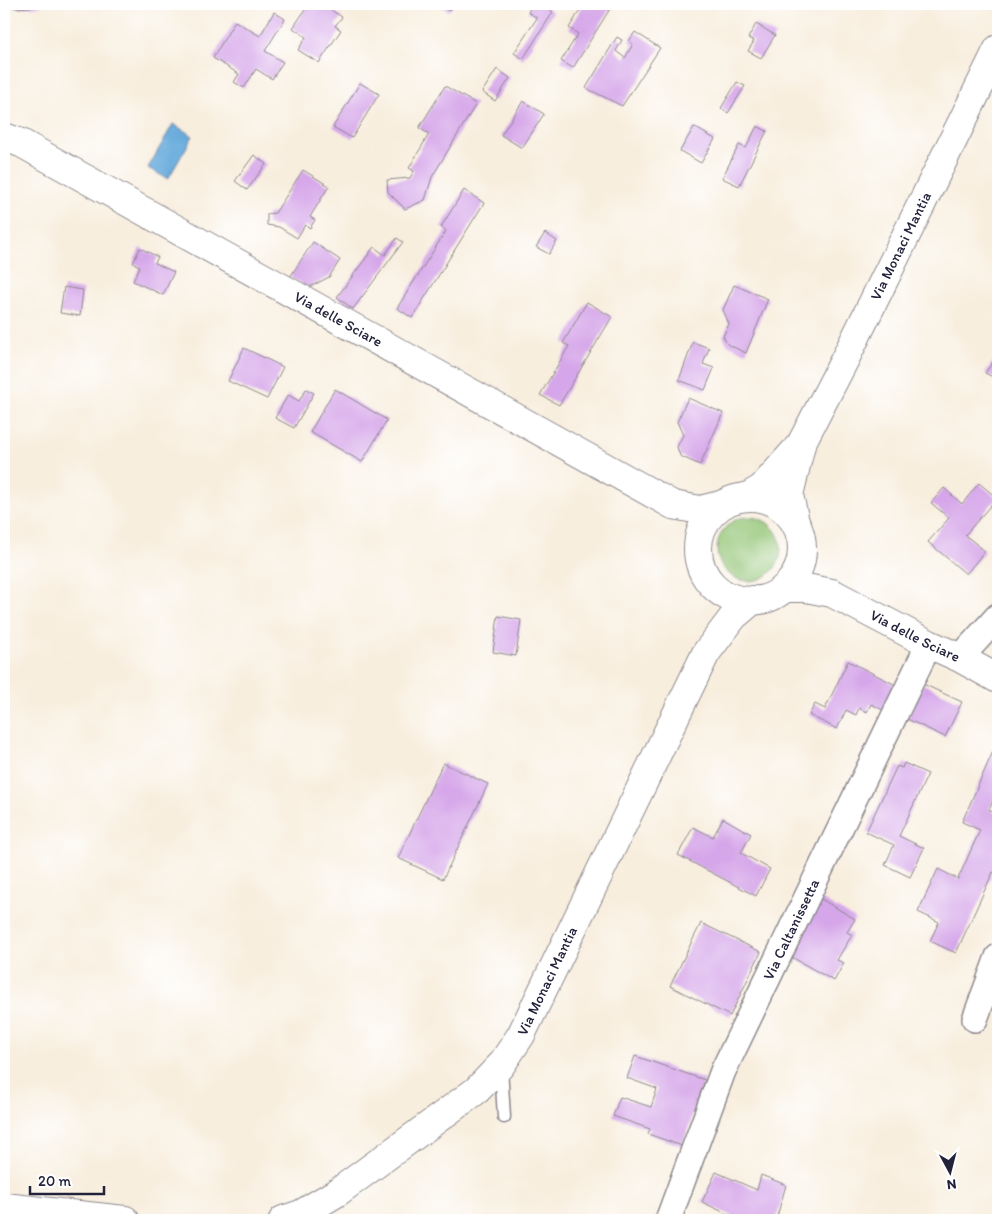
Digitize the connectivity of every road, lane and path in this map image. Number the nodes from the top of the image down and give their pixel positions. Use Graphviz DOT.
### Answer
graph roads {
  1 [pos="998,49"];
  2 [pos="4,137"];
  3 [pos="801,444"];
  4 [pos="736,500"];
  5 [pos="673,505"];
  6 [pos="799,534"];
  7 [pos="698,544"];
  8 [pos="710,582"];
  9 [pos="784,588"];
  10 [pos="832,593"];
  11 [pos="753,600"];
  12 [pos="998,616"];
  13 [pos="929,644"];
  14 [pos="706,653"];
  15 [pos="960,658"];
  16 [pos="998,679"];
  17 [pos="998,957"];
  18 [pos="975,1018"];
  19 [pos="501,1065"];
  20 [pos="504,1117"];
  21 [pos="4,1207"];
  22 [pos="125,1220"];
  23 [pos="283,1220"];
  24 [pos="668,1220"];
  1 -- 3 [label="street, Via Monaci Mantia"];
  2 -- 5 [label="street, Via delle Sciare"];
  3 -- 4 [label="street, Via Monaci Mantia"];
  3 -- 6 [label="street, Via Monaci Mantia"];
  4 -- 5 [label="street, Via delle Sciare"];
  4 -- 6 [label="street"];
  4 -- 7 [label="street"];
  5 -- 7 [label="street, Via delle Sciare"];
  6 -- 9 [label="street"];
  6 -- 10 [label="street, Via delle Sciare"];
  7 -- 8 [label="street"];
  8 -- 11 [label="street"];
  8 -- 14 [label="street, Via Monaci Mantia"];
  9 -- 10 [label="street, Via delle Sciare"];
  9 -- 11 [label="street"];
  10 -- 13 [label="street, Via delle Sciare"];
  11 -- 14 [label="street, Via Monaci Mantia"];
  12 -- 15 [label="street"];
  13 -- 15 [label="street, Via delle Sciare"];
  13 -- 24 [label="street, Via Caltanissetta"];
  14 -- 19 [label="street, Via Monaci Mantia"];
  15 -- 16 [label="street, Via delle Sciare"];
  17 -- 18 [label="street"];
  19 -- 20 [label="lane"];
  19 -- 23 [label="street, Via Monaci Mantia"];
  21 -- 22 [label="street"];
}
